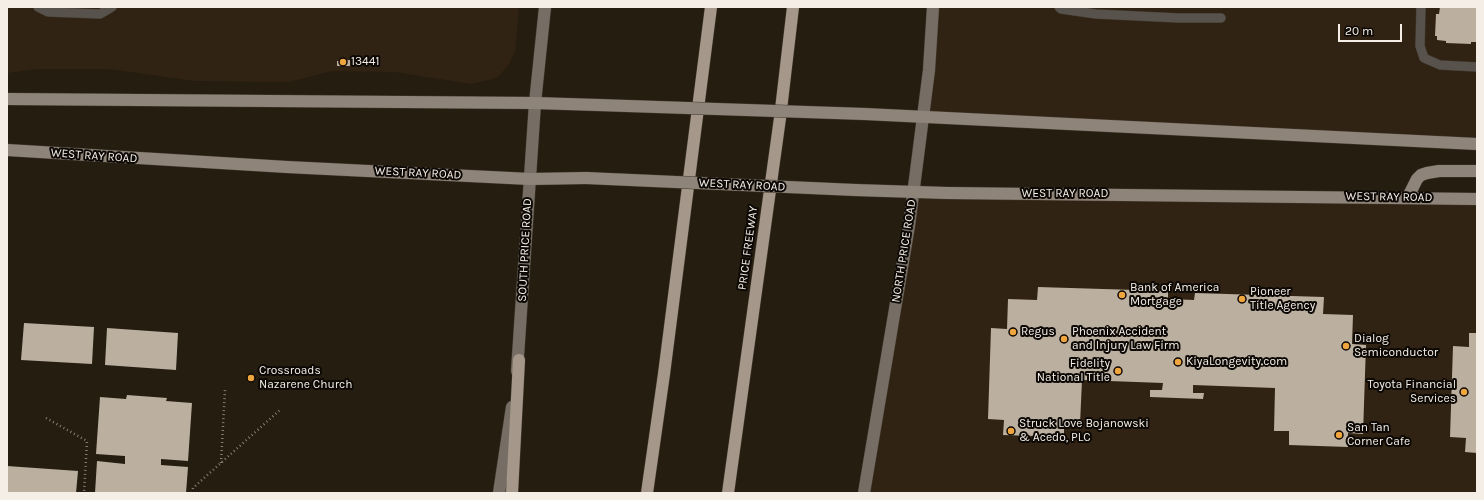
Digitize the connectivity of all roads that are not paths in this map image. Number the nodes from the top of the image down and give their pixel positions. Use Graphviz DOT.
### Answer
graph roads {
  1 [pos="38,7"];
  2 [pos="112,7"];
  3 [pos="545,7"];
  4 [pos="711,7"];
  5 [pos="793,7"];
  6 [pos="933,7"];
  7 [pos="1059,7"];
  8 [pos="1421,7"];
  9 [pos="1222,18"];
  10 [pos="1477,67"];
  11 [pos="7,99"];
  12 [pos="535,103"];
  13 [pos="923,117"];
  14 [pos="1477,144"];
  15 [pos="7,150"];
  16 [pos="1477,171"];
  17 [pos="530,179"];
  18 [pos="913,192"];
  19 [pos="1408,198"];
  20 [pos="1477,199"];
  21 [pos="519,360"];
  22 [pos="499,493"];
  23 [pos="512,493"];
  24 [pos="647,493"];
  25 [pos="728,493"];
  26 [pos="864,493"];
  1 -- 2 [label="lane"];
  3 -- 12 [label="main road, SOUTH PRICE ROAD"];
  4 -- 24 [label="highway"];
  5 -- 25 [label="highway, PRICE FREEWAY"];
  6 -- 13 [label="main road, NORTH PRICE ROAD"];
  7 -- 9 [label="lane"];
  8 -- 10 [label="lane"];
  11 -- 12 [label="main road"];
  12 -- 13 [label="main road, bridge"];
  12 -- 17 [label="main road, SOUTH PRICE ROAD"];
  13 -- 14 [label="main road"];
  13 -- 18 [label="main road, NORTH PRICE ROAD"];
  15 -- 17 [label="main road, WEST RAY ROAD"];
  16 -- 19 [label="main road"];
  17 -- 18 [label="main road, WEST RAY ROAD, bridge"];
  17 -- 21 [label="main road, SOUTH PRICE ROAD"];
  18 -- 19 [label="main road, WEST RAY ROAD"];
  18 -- 26 [label="main road, NORTH PRICE ROAD"];
  19 -- 20 [label="main road, WEST RAY ROAD"];
  21 -- 22 [label="main road, SOUTH PRICE ROAD"];
  21 -- 23 [label="highway"];
}
